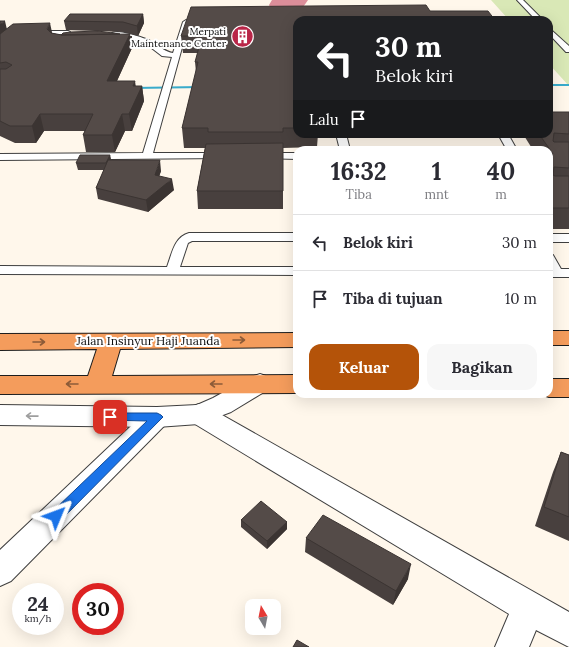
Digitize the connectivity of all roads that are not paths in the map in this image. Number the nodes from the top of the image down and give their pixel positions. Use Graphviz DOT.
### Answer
graph roads {
  1 [pos="520,0"];
  2 [pos="536,16"];
  3 [pos="186,22"];
  4 [pos="30,33"];
  5 [pos="68,33"];
  6 [pos="76,33"];
  7 [pos="104,34"];
  8 [pos="553,34"];
  9 [pos="55,39"];
  10 [pos="151,44"];
  11 [pos="104,45"];
  12 [pos="569,50"];
  13 [pos="176,56"];
  14 [pos="147,156"];
  15 [pos="234,156"];
  16 [pos="257,156"];
  17 [pos="293,156"];
  18 [pos="0,157"];
  19 [pos="293,237"];
  20 [pos="553,238"];
  21 [pos="569,238"];
  22 [pos="0,270"];
  23 [pos="172,270"];
  24 [pos="293,271"];
  25 [pos="553,338"];
  26 [pos="569,338"];
  27 [pos="293,340"];
  28 [pos="111,341"];
  29 [pos="0,342"];
  30 [pos="98,384"];
  31 [pos="260,384"];
  32 [pos="293,384"];
  33 [pos="0,385"];
  34 [pos="553,388"];
  35 [pos="569,388"];
  36 [pos="199,414"];
  37 [pos="0,415"];
  38 [pos="157,417"];
  39 [pos="0,570"];
  40 [pos="528,607"];
  41 [pos="569,630"];
  42 [pos="512,647"];
  1 -- 2 [label="lane"];
  3 -- 13 [label="lane"];
  4 -- 5 [label="lane"];
  5 -- 6 [label="lane"];
  5 -- 9 [label="lane"];
  7 -- 10 [label="lane"];
  8 -- 12 [label="lane"];
  10 -- 11 [label="lane"];
  10 -- 13 [label="lane"];
  13 -- 14 [label="lane"];
  14 -- 15 [label="lane"];
  14 -- 18 [label="lane"];
  16 -- 17 [label="lane"];
  19 -- 23 [label="lane"];
  20 -- 21 [label="lane"];
  22 -- 23 [label="lane"];
  23 -- 24 [label="lane"];
  25 -- 26 [label="highway"];
  28 -- 27 [label="highway, Jalan Insinyur Haji Juanda, one-way"];
  29 -- 28 [label="highway, Jalan Insinyur Haji Juanda, one-way"];
  28 -- 30 [label="highway"];
  31 -- 30 [label="highway, one-way"];
  30 -- 33 [label="highway, one-way"];
  31 -- 32 [label="highway"];
  31 -- 36 [label="street"];
  34 -- 35 [label="highway"];
  36 -- 38 [label="street"];
  36 -- 40 [label="street"];
  38 -- 37 [label="street, one-way"];
  38 -- 39 [label="street"];
  40 -- 41 [label="street"];
  40 -- 42 [label="street"];
}
